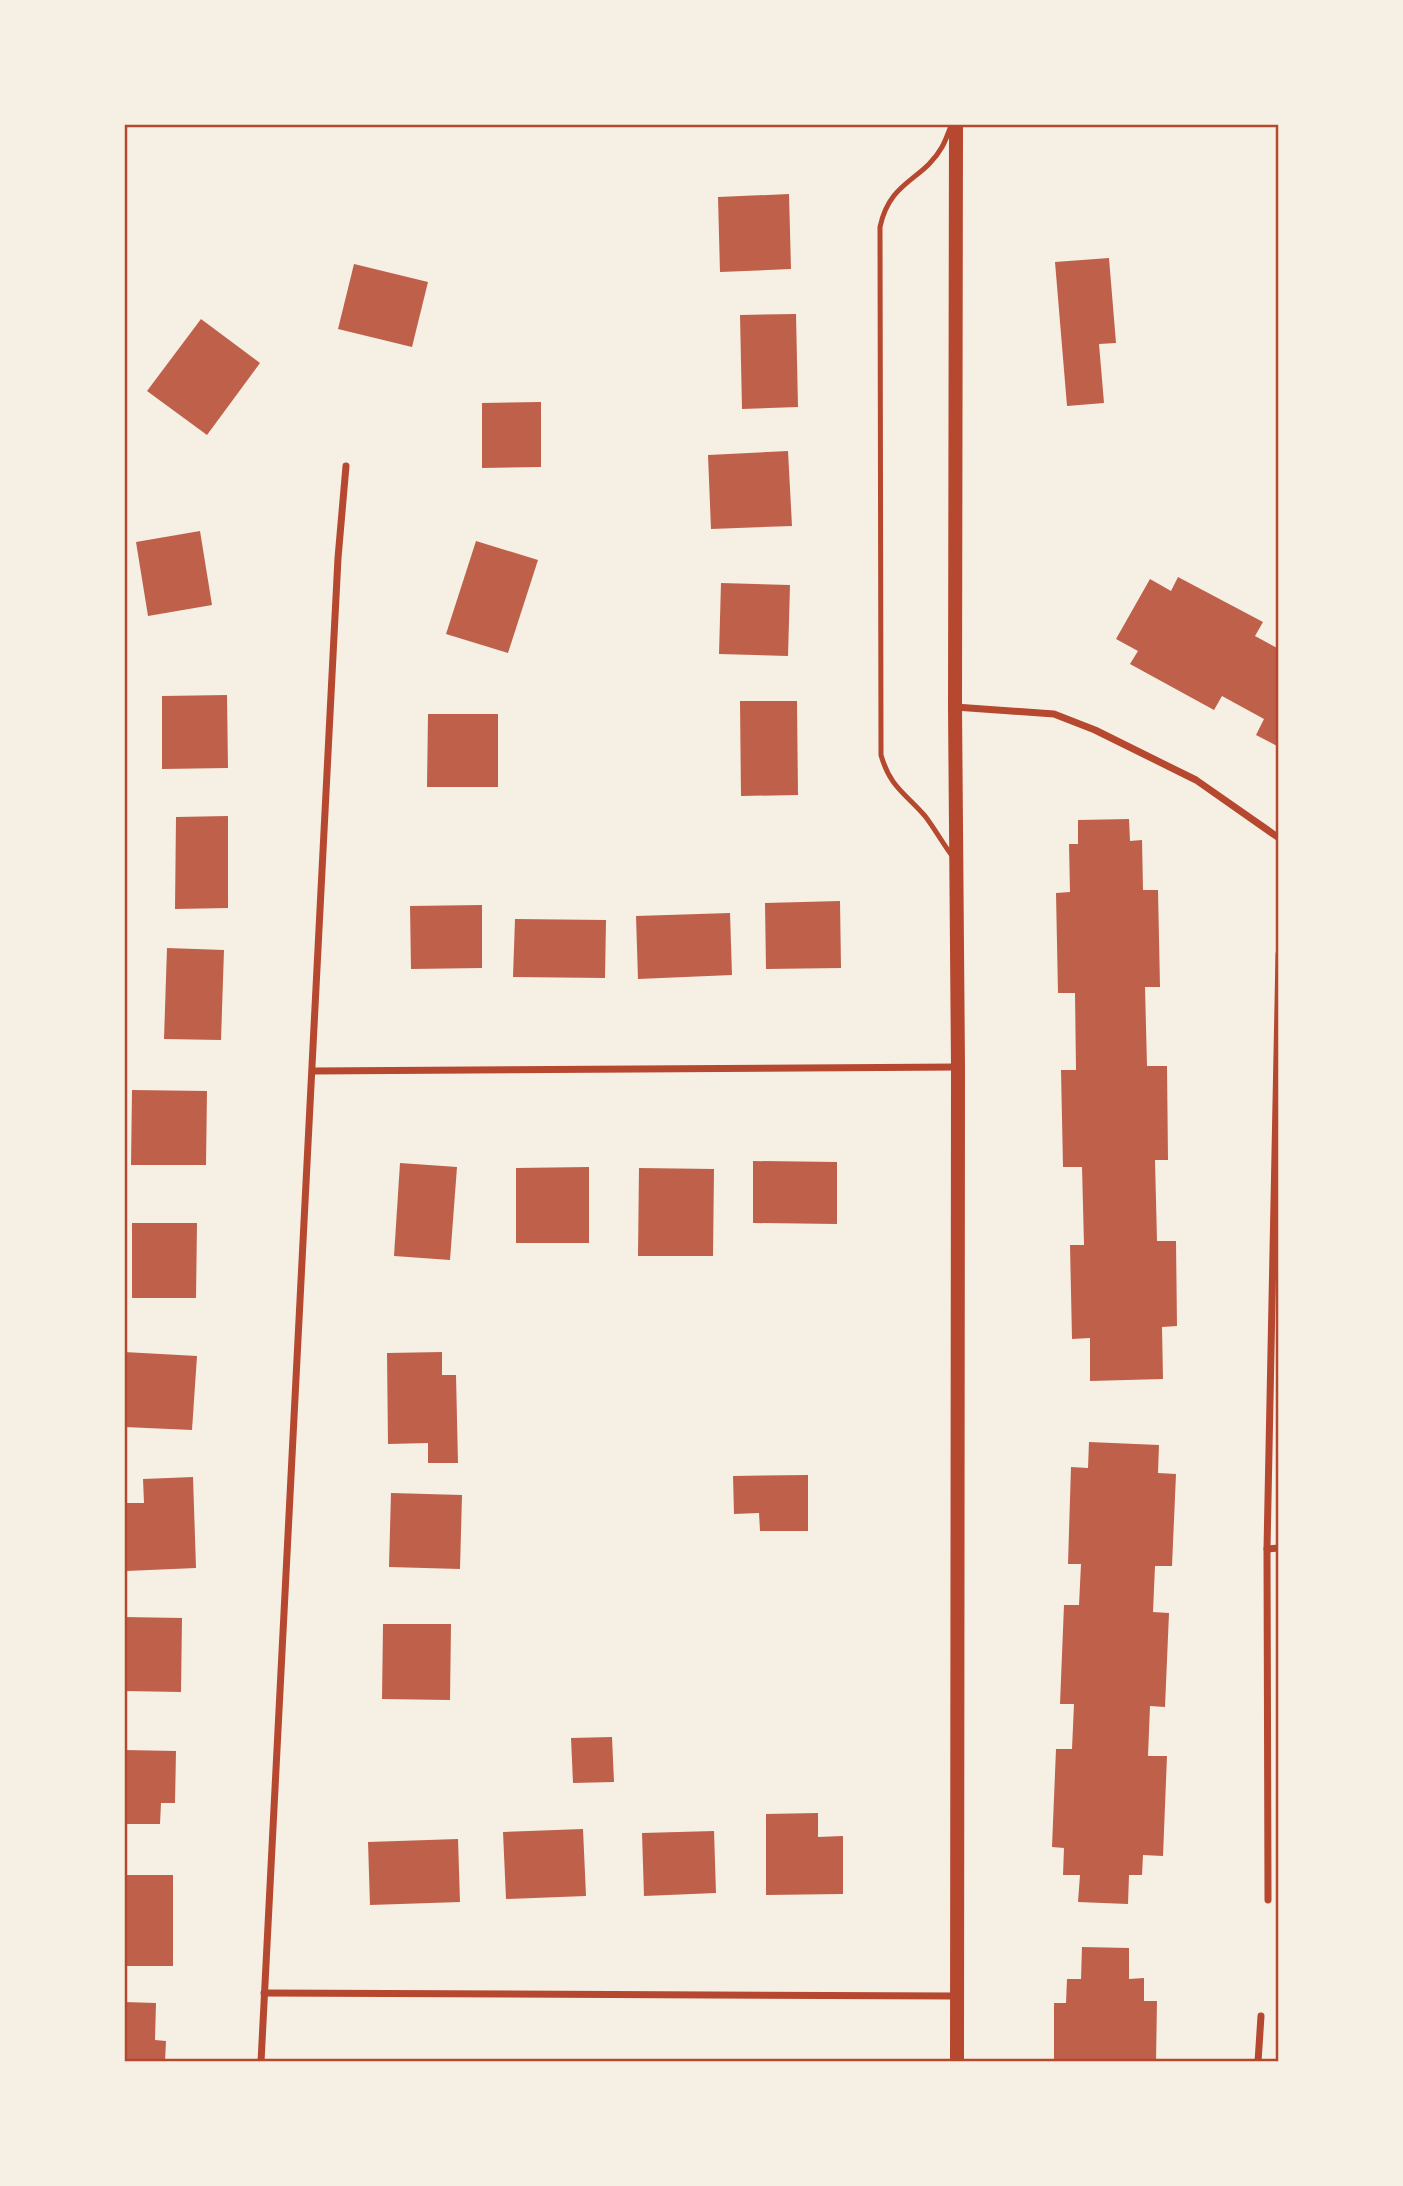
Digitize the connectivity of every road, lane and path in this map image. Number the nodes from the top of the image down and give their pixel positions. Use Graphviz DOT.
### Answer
graph roads {
  1 [pos="954,124"];
  2 [pos="346,466"];
  3 [pos="955,707"];
  4 [pos="1279,838"];
  5 [pos="956,863"];
  6 [pos="1279,954"];
  7 [pos="958,1068"];
  8 [pos="313,1070"];
  9 [pos="1279,1548"];
  10 [pos="1267,1549"];
  11 [pos="1268,1900"];
  12 [pos="264,1993"];
  13 [pos="957,1996"];
  14 [pos="1261,2016"];
  15 [pos="261,2062"];
  16 [pos="957,2062"];
  17 [pos="1258,2062"];
  1 -- 3 [label="main road"];
  1 -- 5 [label="lane"];
  2 -- 8 [label="street"];
  3 -- 4 [label="street"];
  3 -- 5 [label="main road"];
  5 -- 7 [label="main road"];
  6 -- 10 [label="street"];
  7 -- 8 [label="street"];
  7 -- 13 [label="main road"];
  8 -- 12 [label="street"];
  9 -- 10 [label="street"];
  10 -- 11 [label="street"];
  12 -- 13 [label="street"];
  12 -- 15 [label="street"];
  13 -- 16 [label="main road"];
  14 -- 17 [label="street"];
}
